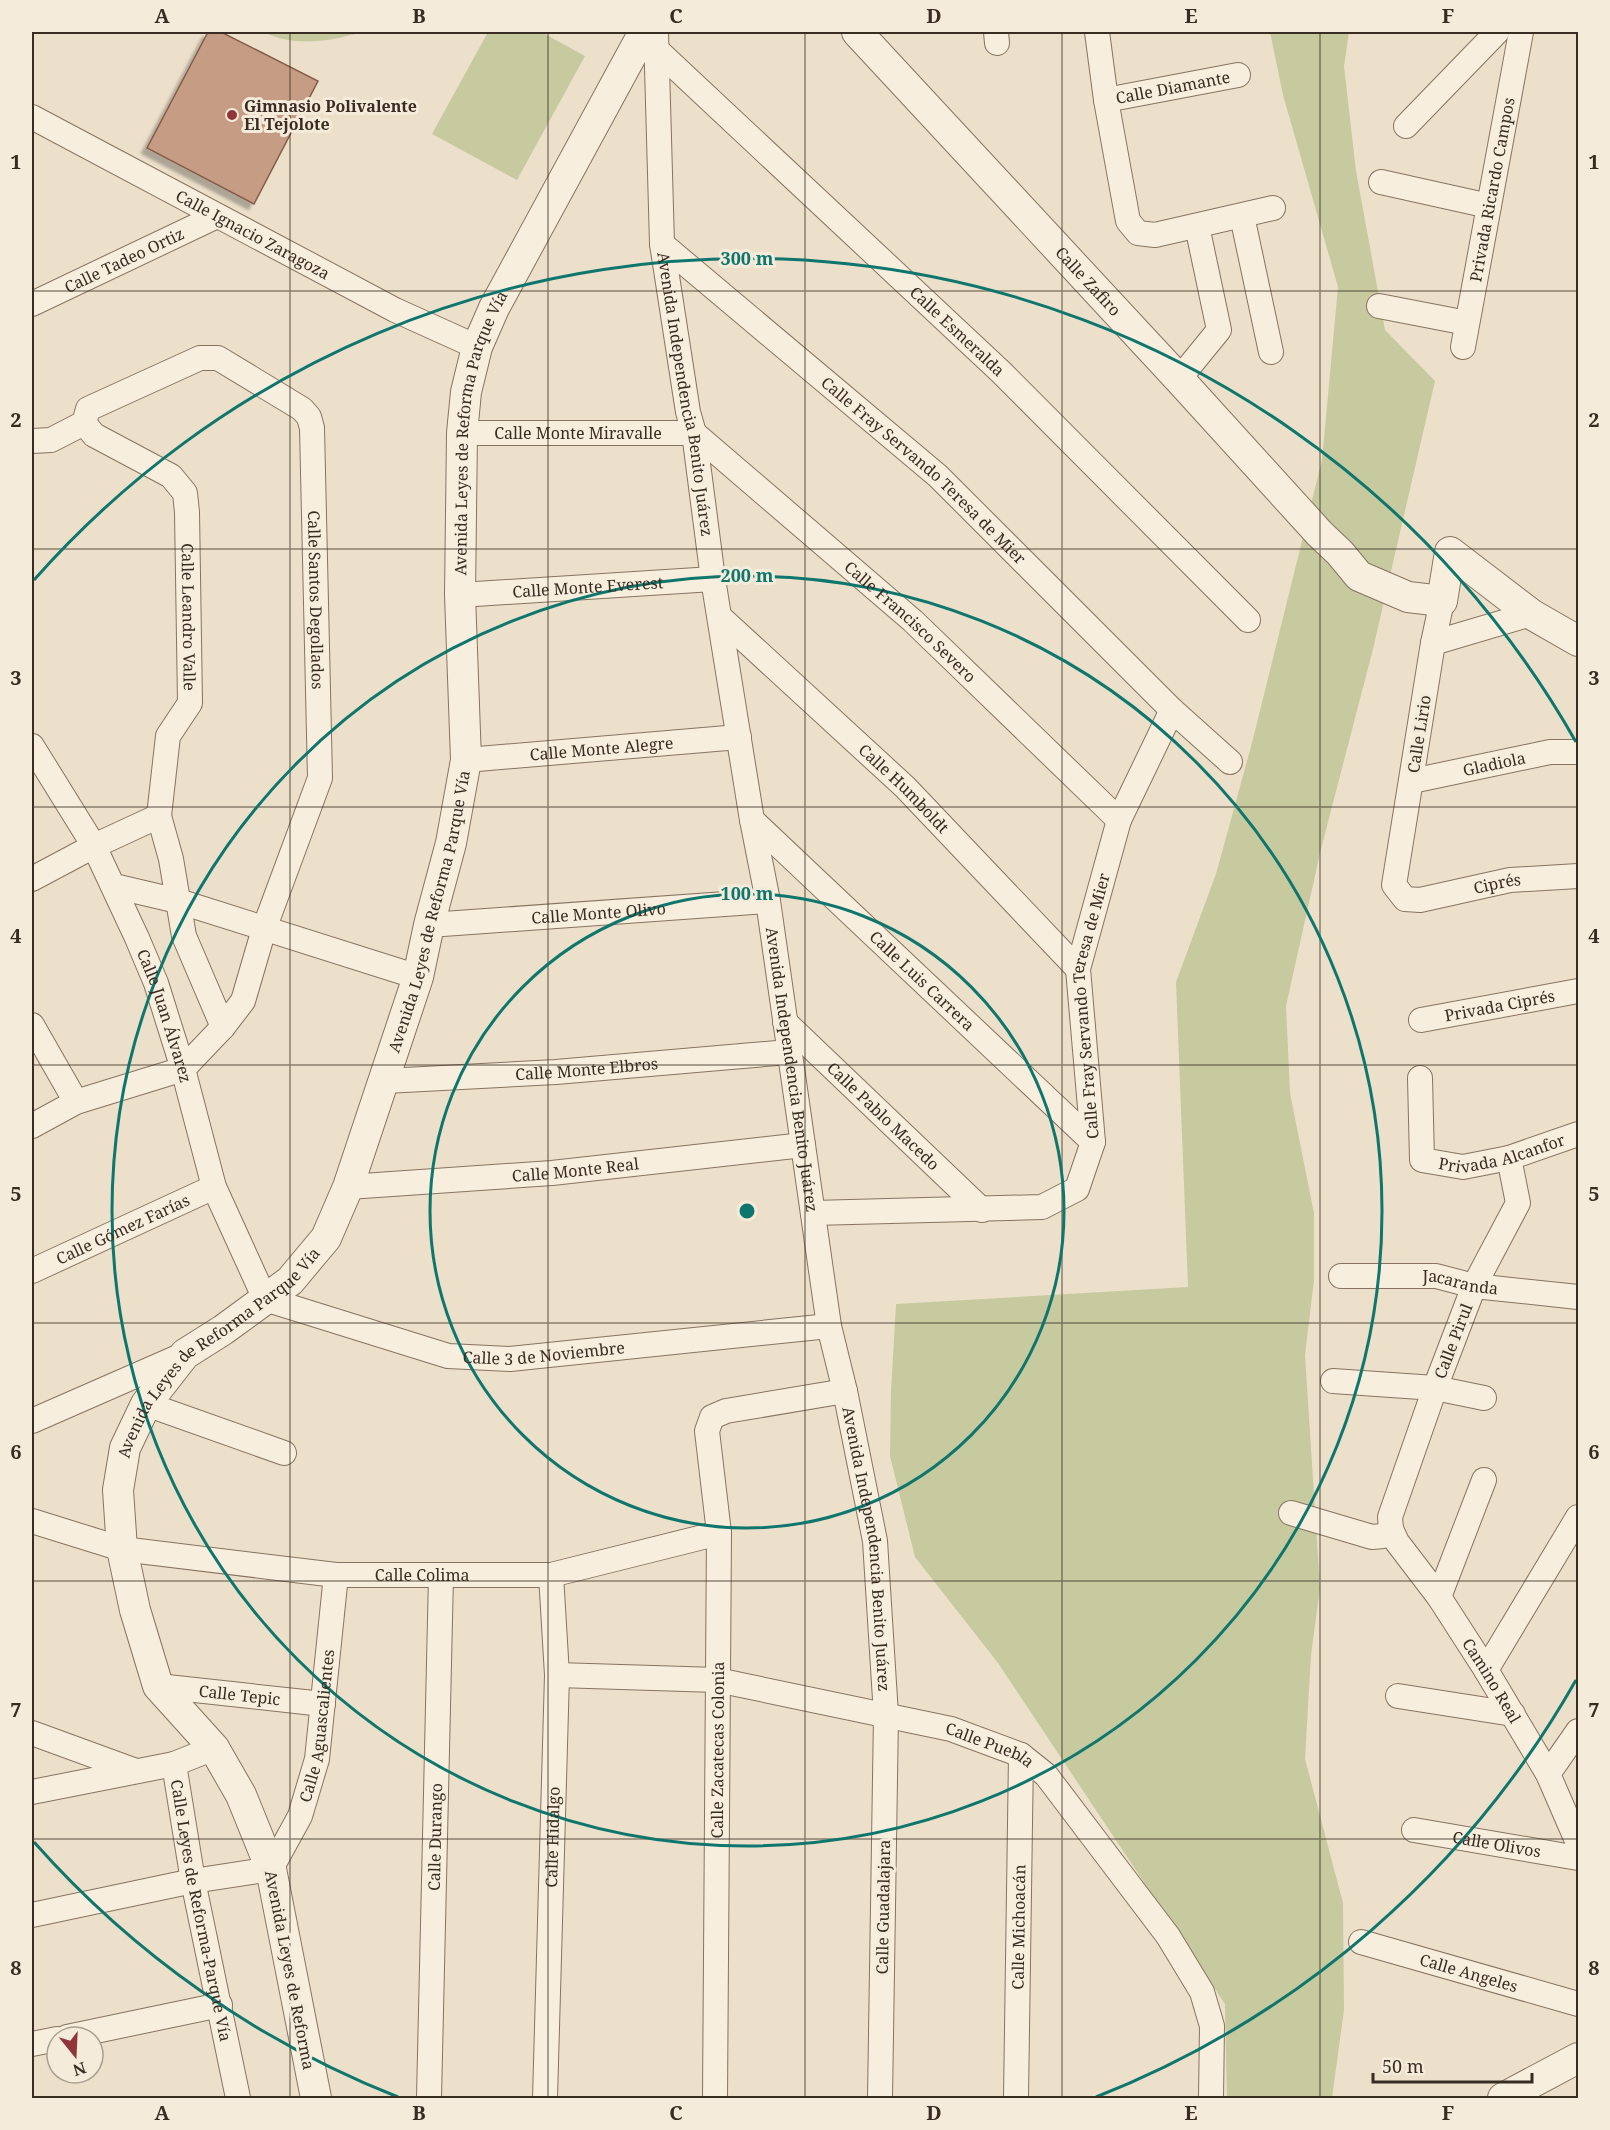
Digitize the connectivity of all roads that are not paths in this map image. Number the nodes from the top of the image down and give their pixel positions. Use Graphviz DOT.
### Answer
graph roads {
  1 [pos="857,32"];
  2 [pos="1096,32"];
  3 [pos="1497,32"];
  4 [pos="1521,32"];
  5 [pos="653,38"];
  6 [pos="1238,75"];
  7 [pos="1106,100"];
  8 [pos="32,118"];
  9 [pos="1406,126"];
  10 [pos="1381,182"];
  11 [pos="1489,206"];
  12 [pos="1273,208"];
  13 [pos="217,216"];
  14 [pos="1242,216"];
  15 [pos="1197,226"];
  16 [pos="662,244"];
  17 [pos="32,304"];
  18 [pos="1378,306"];
  19 [pos="1467,323"];
  20 [pos="477,347"];
  21 [pos="1463,347"];
  22 [pos="1271,352"];
  23 [pos="1179,379"];
  24 [pos="84,423"];
  25 [pos="462,433"];
  26 [pos="694,433"];
  27 [pos="32,441"];
  28 [pos="713,579"];
  29 [pos="460,595"];
  30 [pos="1442,601"];
  31 [pos="1531,614"];
  32 [pos="721,618"];
  33 [pos="1248,620"];
  34 [pos="1578,642"];
  35 [pos="1433,643"];
  36 [pos="1172,710"];
  37 [pos="739,737"];
  38 [pos="32,746"];
  39 [pos="1578,752"];
  40 [pos="466,759"];
  41 [pos="1230,762"];
  42 [pos="1412,781"];
  43 [pos="159,816"];
  44 [pos="752,820"];
  45 [pos="1119,820"];
  46 [pos="94,846"];
  47 [pos="1578,876"];
  48 [pos="32,879"];
  49 [pos="114,886"];
  50 [pos="1420,900"];
  51 [pos="178,901"];
  52 [pos="768,901"];
  53 [pos="429,926"];
  54 [pos="264,929"];
  55 [pos="1078,969"];
  56 [pos="418,977"];
  57 [pos="1578,991"];
  58 [pos="1421,1020"];
  59 [pos="785,1022"];
  60 [pos="32,1025"];
  61 [pos="223,1028"];
  62 [pos="789,1052"];
  63 [pos="183,1069"];
  64 [pos="1420,1078"];
  65 [pos="385,1081"];
  66 [pos="76,1102"];
  67 [pos="32,1126"];
  68 [pos="1578,1134"];
  69 [pos="1093,1142"];
  70 [pos="803,1145"];
  71 [pos="1509,1158"];
  72 [pos="214,1187"];
  73 [pos="348,1187"];
  74 [pos="982,1210"];
  75 [pos="813,1213"];
  76 [pos="32,1271"];
  77 [pos="1341,1276"];
  78 [pos="1474,1286"];
  79 [pos="1578,1298"];
  80 [pos="265,1299"];
  81 [pos="829,1326"];
  82 [pos="185,1354"];
  83 [pos="1333,1381"];
  84 [pos="1435,1388"];
  85 [pos="845,1391"];
  86 [pos="1484,1398"];
  87 [pos="146,1404"];
  88 [pos="32,1421"];
  89 [pos="284,1453"];
  90 [pos="1484,1480"];
  91 [pos="1291,1513"];
  92 [pos="1578,1517"];
  93 [pos="32,1521"];
  94 [pos="1391,1529"];
  95 [pos="719,1533"];
  96 [pos="123,1549"];
  97 [pos="336,1575"];
  98 [pos="550,1575"];
  99 [pos="441,1576"];
  100 [pos="1438,1598"];
  101 [pos="1486,1670"];
  102 [pos="556,1675"];
  103 [pos="717,1680"];
  104 [pos="158,1686"];
  105 [pos="1398,1696"];
  106 [pos="323,1704"];
  107 [pos="1513,1714"];
  108 [pos="886,1715"];
  109 [pos="189,1719"];
  110 [pos="1578,1731"];
  111 [pos="32,1733"];
  112 [pos="214,1748"];
  113 [pos="1022,1755"];
  114 [pos="174,1764"];
  115 [pos="136,1771"];
  116 [pos="1548,1774"];
  117 [pos="32,1792"];
  118 [pos="1414,1830"];
  119 [pos="1578,1843"];
  120 [pos="1578,1858"];
  121 [pos="271,1869"];
  122 [pos="193,1881"];
  123 [pos="32,1915"];
  124 [pos="1361,1942"];
  125 [pos="1578,2004"];
  126 [pos="220,2005"];
  127 [pos="105,2029"];
  128 [pos="1578,2058"];
  129 [pos="237,2098"];
  130 [pos="316,2098"];
  131 [pos="429,2098"];
  132 [pos="545,2098"];
  133 [pos="715,2098"];
  134 [pos="880,2098"];
  135 [pos="1016,2098"];
  136 [pos="1211,2098"];
  137 [pos="1503,2098"];
  1 -- 23 [label="street, Calle Zafiro"];
  2 -- 7 [label="street, Calle Diamante"];
  3 -- 9 [label="street"];
  4 -- 11 [label="street, Privada Ricardo Campos"];
  5 -- 16 [label="street, Avenida Independencia Benito Juárez"];
  5 -- 20 [label="street, Avenida Leyes de Reforma Parque Vía"];
  5 -- 33 [label="street, Calle Esmeralda"];
  6 -- 7 [label="street, Calle Diamante"];
  7 -- 15 [label="street, Calle Diamante"];
  8 -- 13 [label="street, Calle Ignacio Zaragoza"];
  10 -- 11 [label="street"];
  11 -- 19 [label="street, Privada Ricardo Campos"];
  12 -- 14 [label="street, Calle Diamante"];
  13 -- 17 [label="street, Calle Tadeo Ortiz"];
  13 -- 20 [label="street, Calle Ignacio Zaragoza"];
  14 -- 15 [label="street, Calle Diamante"];
  14 -- 22 [label="street"];
  15 -- 23 [label="street"];
  16 -- 26 [label="street, Avenida Independencia Benito Juárez"];
  16 -- 36 [label="street, Calle Fray Servando Teresa de Mier"];
  18 -- 19 [label="street"];
  19 -- 21 [label="street, Privada Ricardo Campos"];
  20 -- 25 [label="street, Avenida Leyes de Reforma Parque Vía"];
  23 -- 30 [label="street, Calle Zafiro"];
  24 -- 27 [label="street, Calle Santos Degollados"];
  24 -- 43 [label="street, Calle Leandro Valle"];
  24 -- 54 [label="street, Calle Santos Degollados"];
  25 -- 26 [label="street, Calle Monte Miravalle"];
  25 -- 29 [label="street, Avenida Leyes de Reforma Parque Vía"];
  26 -- 28 [label="street, Avenida Independencia Benito Juárez"];
  26 -- 45 [label="street, Calle Francisco Severo"];
  28 -- 29 [label="street, Calle Monte Everest"];
  28 -- 32 [label="street, Avenida Independencia Benito Juárez"];
  29 -- 40 [label="street, Avenida Leyes de Reforma Parque Vía"];
  30 -- 31 [label="street, Calle Lirio"];
  30 -- 35 [label="street, Calle Lirio"];
  31 -- 34 [label="street"];
  31 -- 35 [label="street"];
  32 -- 37 [label="street, Avenida Independencia Benito Juárez"];
  32 -- 55 [label="street, Calle Humboldt"];
  35 -- 42 [label="street, Calle Lirio"];
  36 -- 41 [label="street, Calle Fray Servando Teresa de Mier"];
  36 -- 45 [label="street, Calle Fray Servando Teresa de Mier"];
  37 -- 40 [label="street, Calle Monte Alegre"];
  37 -- 44 [label="street, Avenida Independencia Benito Juárez"];
  38 -- 46 [label="street, Calle Juan Álvarez"];
  39 -- 42 [label="street, Gladiola"];
  40 -- 53 [label="street, Avenida Leyes de Reforma Parque Vía"];
  42 -- 50 [label="street, Calle Lirio"];
  43 -- 46 [label="street"];
  43 -- 51 [label="street, Calle Leandro Valle"];
  44 -- 52 [label="street, Avenida Independencia Benito Juárez"];
  44 -- 69 [label="street, Calle Luis Carrera"];
  45 -- 55 [label="street, Calle Fray Servando Teresa de Mier"];
  46 -- 48 [label="street"];
  46 -- 49 [label="street, Calle Juan Álvarez"];
  47 -- 50 [label="street, Ciprés"];
  49 -- 51 [label="street"];
  49 -- 63 [label="street, Calle Juan Álvarez"];
  51 -- 54 [label="street"];
  51 -- 61 [label="street, Calle Leandro Valle"];
  52 -- 53 [label="street, Calle Monte Olivo"];
  52 -- 59 [label="street, Avenida Independencia Benito Juárez"];
  53 -- 56 [label="street, Avenida Leyes de Reforma Parque Vía"];
  54 -- 56 [label="street"];
  54 -- 61 [label="street, Calle Santos Degollados"];
  55 -- 69 [label="street, Calle Fray Servando Teresa de Mier"];
  56 -- 65 [label="street, Avenida Leyes de Reforma Parque Vía"];
  57 -- 58 [label="street, Privada Ciprés"];
  59 -- 62 [label="street, Avenida Independencia Benito Juárez"];
  59 -- 74 [label="street, Calle Pablo Macedo"];
  60 -- 66 [label="street"];
  61 -- 63 [label="street, Calle Santos Degollados"];
  62 -- 65 [label="street, Calle Monte Elbros"];
  62 -- 70 [label="street, Avenida Independencia Benito Juárez"];
  63 -- 66 [label="street"];
  63 -- 72 [label="street, Calle Juan Álvarez"];
  64 -- 71 [label="street, Privada Alcanfor"];
  65 -- 73 [label="street, Avenida Leyes de Reforma Parque Vía"];
  66 -- 67 [label="street"];
  68 -- 71 [label="street, Privada Alcanfor"];
  69 -- 74 [label="street, Calle Fray Servando Teresa de Mier"];
  70 -- 73 [label="street, Calle Monte Real"];
  70 -- 75 [label="street, Avenida Independencia Benito Juárez"];
  71 -- 78 [label="street, Calle Pirul"];
  72 -- 76 [label="street, Calle Gómez Farías"];
  72 -- 80 [label="street, Calle Juan Álvarez"];
  73 -- 80 [label="street, Avenida Leyes de Reforma Parque Vía"];
  74 -- 75 [label="street, Calle Fray Servando Teresa de Mier"];
  75 -- 81 [label="street, Avenida Independencia Benito Juárez"];
  77 -- 78 [label="street, Jacaranda"];
  78 -- 79 [label="street, Jacaranda"];
  78 -- 84 [label="street, Calle Pirul"];
  80 -- 81 [label="street, Calle 3 de Noviembre"];
  80 -- 82 [label="street, Avenida Leyes de Reforma Parque Vía"];
  81 -- 85 [label="street, Avenida Independencia Benito Juárez"];
  82 -- 87 [label="street, Avenida Leyes de Reforma Parque Vía"];
  82 -- 88 [label="street"];
  83 -- 84 [label="street"];
  84 -- 86 [label="street"];
  84 -- 94 [label="street, Calle Pirul"];
  85 -- 95 [label="street, Calle Zacatecas Colonia"];
  85 -- 108 [label="street, Avenida Independencia Benito Juárez"];
  87 -- 89 [label="street"];
  87 -- 96 [label="street, Avenida Leyes de Reforma Parque Vía"];
  90 -- 100 [label="street"];
  91 -- 94 [label="street"];
  92 -- 101 [label="street"];
  93 -- 96 [label="street, Calle Colima"];
  94 -- 100 [label="street, Camino Real"];
  95 -- 98 [label="street, Calle Colima"];
  95 -- 103 [label="street, Calle Zacatecas Colonia"];
  96 -- 97 [label="street, Calle Colima"];
  96 -- 104 [label="street, Avenida Leyes de Reforma Parque Vía"];
  97 -- 99 [label="street, Calle Colima"];
  97 -- 106 [label="street, Calle Aguascalientes"];
  98 -- 99 [label="street, Calle Colima"];
  98 -- 102 [label="street, Calle Hidalgo"];
  99 -- 131 [label="street, Calle Durango"];
  100 -- 101 [label="street, Camino Real"];
  101 -- 107 [label="street, Camino Real"];
  102 -- 103 [label="street, Calle Puebla"];
  102 -- 132 [label="street, Calle Hidalgo"];
  103 -- 108 [label="street, Calle Puebla"];
  103 -- 133 [label="street, Calle Zacatecas Colonia"];
  104 -- 106 [label="street, Calle Tepic"];
  104 -- 109 [label="street, Avenida Leyes de Reforma Parque Vía"];
  105 -- 107 [label="street"];
  106 -- 121 [label="street, Calle Aguascalientes"];
  107 -- 116 [label="street, Camino Real"];
  108 -- 113 [label="street, Calle Puebla"];
  108 -- 134 [label="street, Calle Guadalajara"];
  109 -- 112 [label="street, Avenida Leyes de Reforma"];
  110 -- 116 [label="street"];
  111 -- 115 [label="street"];
  112 -- 114 [label="street, Calle Leyes de Reforma-Parque Vía"];
  112 -- 121 [label="street, Avenida Leyes de Reforma"];
  113 -- 135 [label="street, Calle Michoacán"];
  113 -- 136 [label="street, Calle Puebla"];
  114 -- 115 [label="street"];
  114 -- 122 [label="street, Calle Leyes de Reforma-Parque Vía"];
  115 -- 117 [label="street"];
  116 -- 119 [label="street, Camino Real"];
  118 -- 120 [label="street, Calle Olivos"];
  121 -- 122 [label="street"];
  121 -- 130 [label="street, Avenida Leyes de Reforma"];
  122 -- 123 [label="street"];
  122 -- 126 [label="street, Calle Leyes de Reforma-Parque Vía"];
  124 -- 125 [label="street, Calle Angeles"];
  126 -- 127 [label="street"];
  126 -- 129 [label="street, Calle Leyes de Reforma-Parque Vía"];
  128 -- 137 [label="street"];
}
